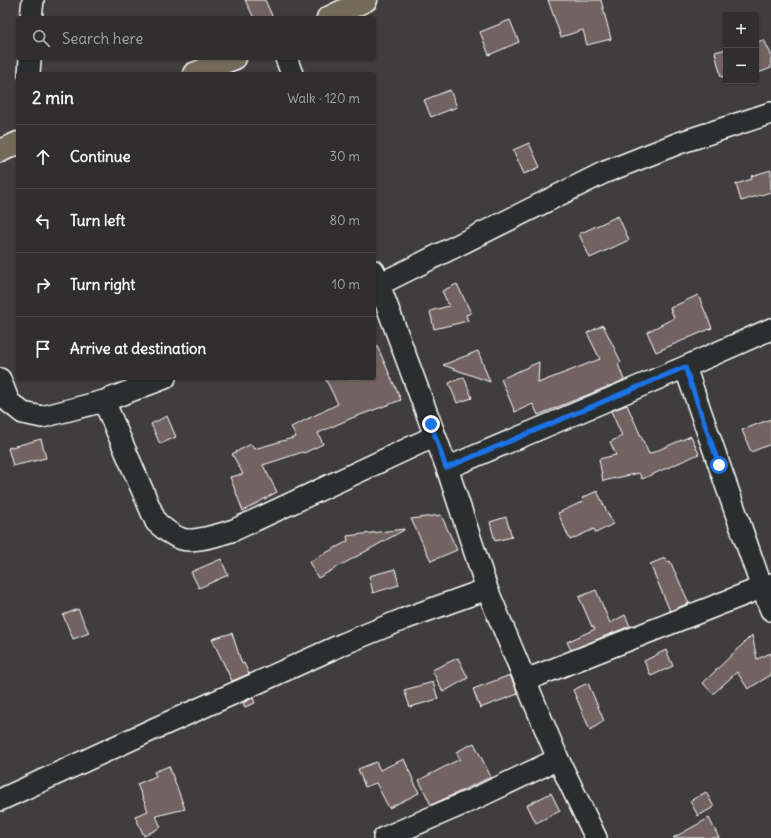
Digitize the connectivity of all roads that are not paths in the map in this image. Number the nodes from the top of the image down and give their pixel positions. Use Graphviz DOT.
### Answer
graph roads {
  1 [pos="33,0"];
  2 [pos="366,0"];
  3 [pos="31,16"];
  4 [pos="332,16"];
  5 [pos="30,60"];
  6 [pos="230,60"];
  7 [pos="287,60"];
  8 [pos="29,72"];
  9 [pos="199,72"];
  10 [pos="291,72"];
  11 [pos="771,113"];
  12 [pos="16,143"];
  13 [pos="0,151"];
  14 [pos="376,281"];
  15 [pos="771,329"];
  16 [pos="685,367"];
  17 [pos="0,379"];
  18 [pos="160,380"];
  19 [pos="104,401"];
  20 [pos="435,436"];
  21 [pos="446,468"];
  22 [pos="767,586"];
  23 [pos="488,589"];
  24 [pos="771,610"];
  25 [pos="526,680"];
  26 [pos="558,759"];
  27 [pos="0,800"];
  28 [pos="384,838"];
  29 [pos="596,838"];
  1 -- 3 [label="street"];
  2 -- 4 [label="main road"];
  5 -- 8 [label="street"];
  6 -- 9 [label="main road"];
  7 -- 10 [label="street"];
  11 -- 14 [label="street"];
  12 -- 13 [label="main road"];
  14 -- 20 [label="street"];
  15 -- 16 [label="street"];
  16 -- 21 [label="street"];
  16 -- 22 [label="street"];
  17 -- 19 [label="street"];
  18 -- 19 [label="street"];
  19 -- 20 [label="street"];
  20 -- 21 [label="street"];
  21 -- 23 [label="street"];
  22 -- 24 [label="street"];
  22 -- 25 [label="street"];
  23 -- 25 [label="street"];
  23 -- 27 [label="street"];
  25 -- 26 [label="street"];
  26 -- 28 [label="street"];
  26 -- 29 [label="street"];
}
